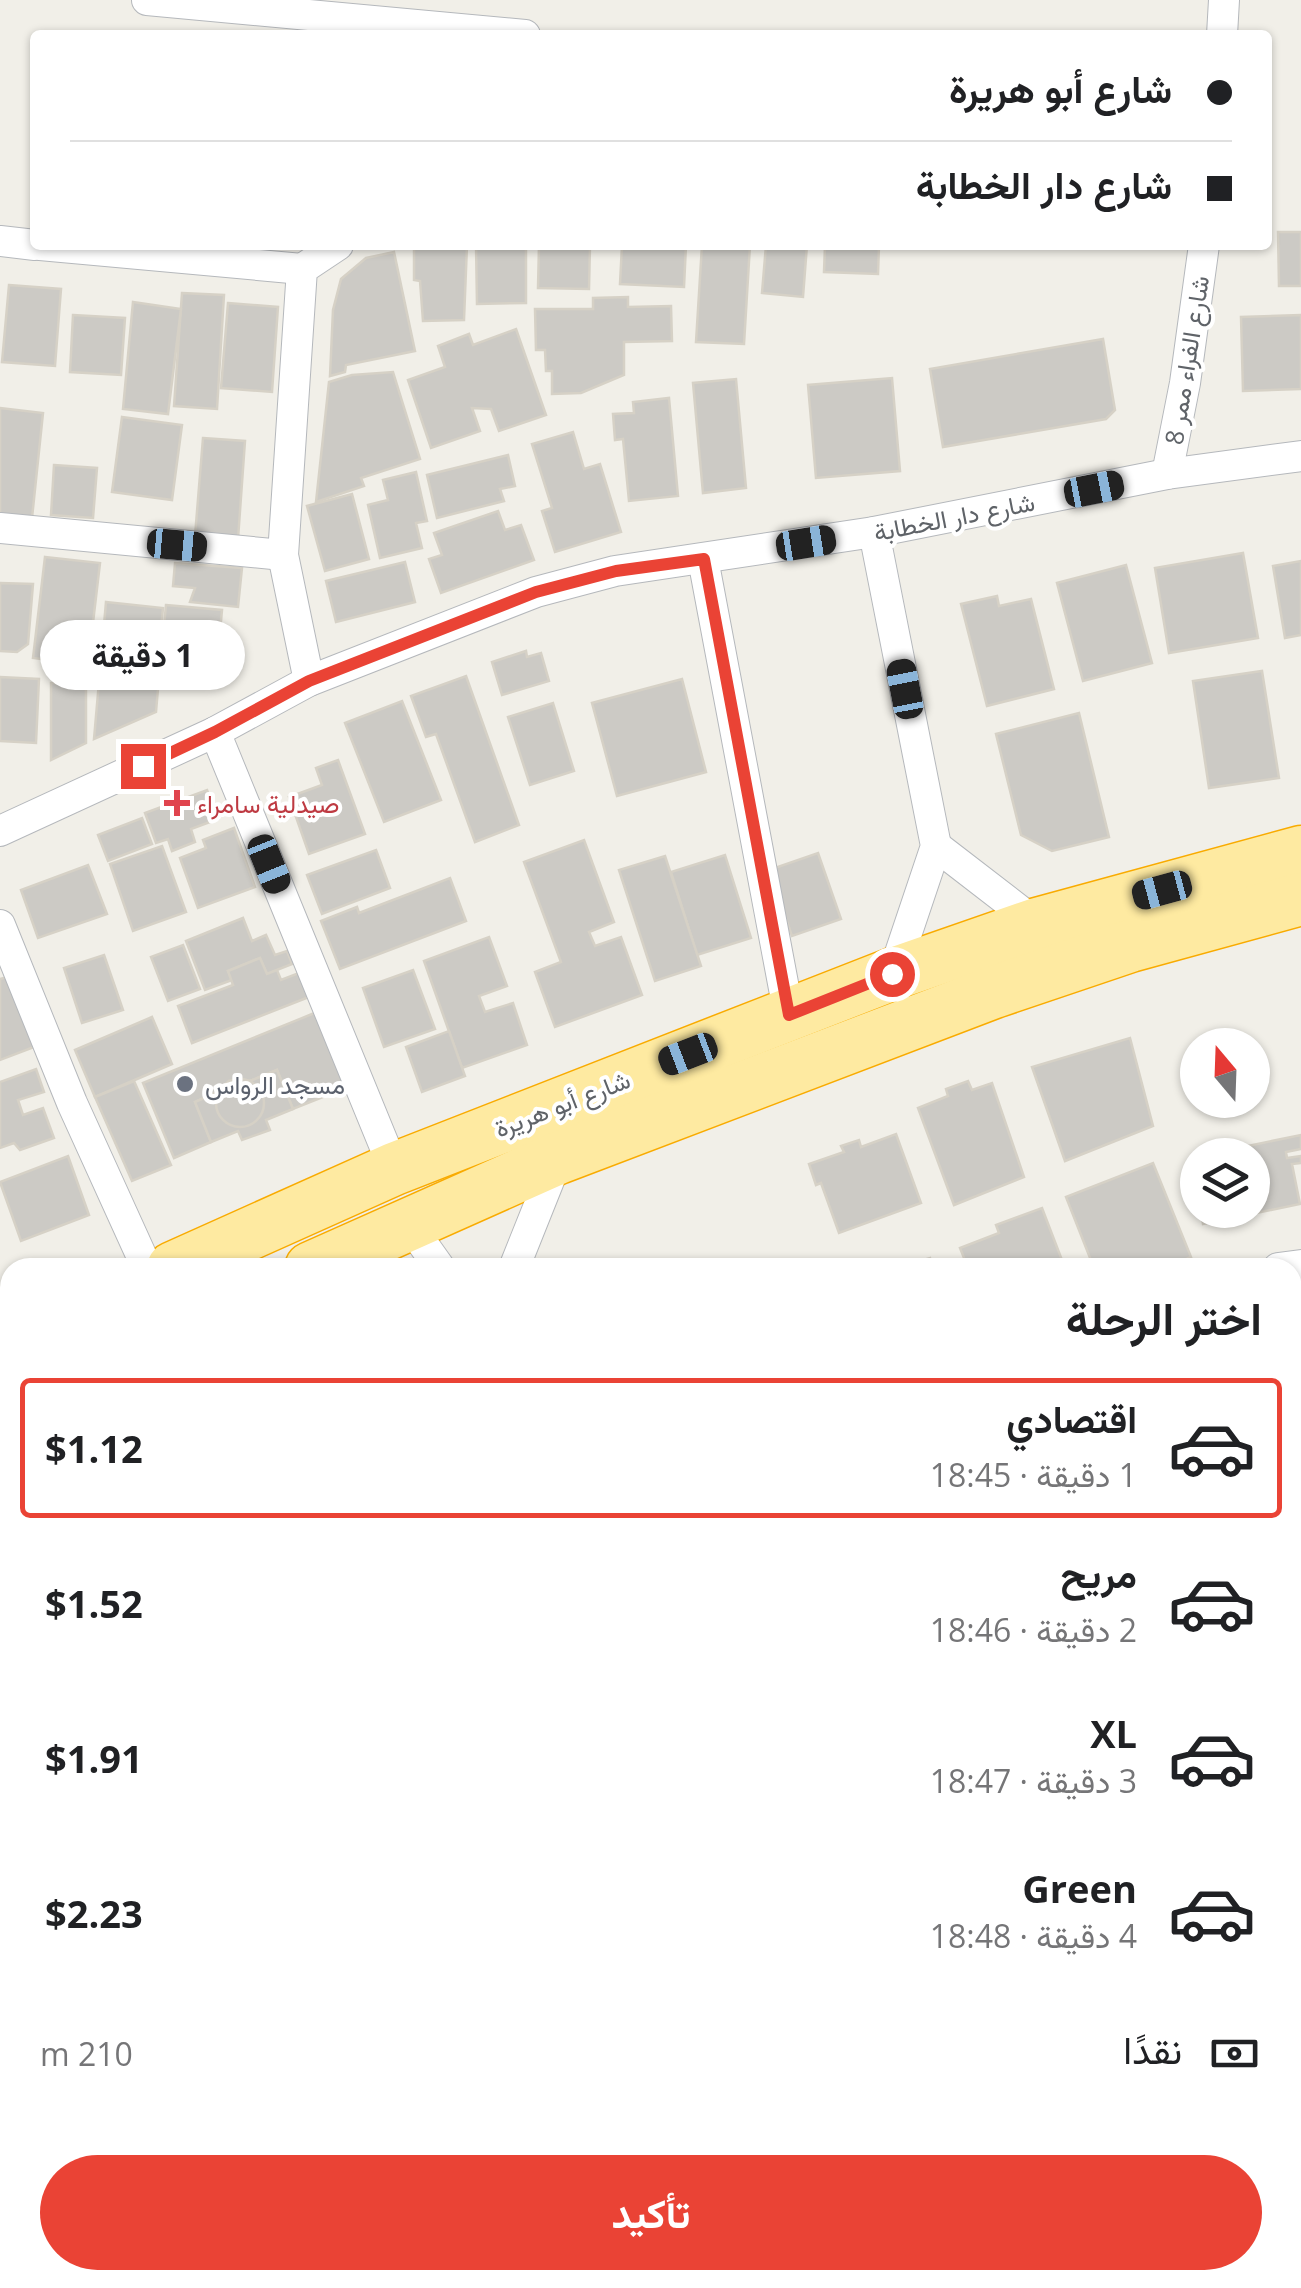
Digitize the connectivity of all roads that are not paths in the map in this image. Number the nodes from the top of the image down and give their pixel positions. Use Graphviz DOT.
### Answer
graph roads {
  1 [pos="147,0"];
  2 [pos="1224,0"];
  3 [pos="434,30"];
  4 [pos="1222,30"];
  5 [pos="0,242"];
  6 [pos="30,244"];
  7 [pos="95,250"];
  8 [pos="330,250"];
  9 [pos="1203,250"];
  10 [pos="302,268"];
  11 [pos="1301,456"];
  12 [pos="1167,474"];
  13 [pos="0,528"];
  14 [pos="874,532"];
  15 [pos="283,555"];
  16 [pos="704,559"];
  17 [pos="309,681"];
  18 [pos="215,732"];
  19 [pos="0,832"];
  20 [pos="936,846"];
  21 [pos="1301,852"];
  22 [pos="1301,899"];
  23 [pos="1037,924"];
  24 [pos="0,925"];
  25 [pos="892,974"];
  26 [pos="789,1015"];
  27 [pos="558,1158"];
  28 [pos="394,1169"];
  29 [pos="408,1223"];
  30 [pos="142,1258"];
  31 [pos="195,1258"];
  32 [pos="333,1258"];
  33 [pos="433,1258"];
  34 [pos="518,1258"];
  1 -- 3 [label="street"];
  2 -- 4 [label="street"];
  5 -- 6 [label="street"];
  7 -- 10 [label="street"];
  8 -- 10 [label="street"];
  9 -- 12 [label="street, شارع الفراء ممر 8"];
  10 -- 15 [label="street"];
  11 -- 12 [label="street, شارع دار الخطابة"];
  12 -- 14 [label="street, شارع دار الخطابة"];
  13 -- 15 [label="street"];
  14 -- 16 [label="street, شارع دار الخطابة"];
  14 -- 20 [label="street"];
  15 -- 17 [label="street"];
  16 -- 17 [label="street, شارع دار الخطابة"];
  16 -- 26 [label="street"];
  17 -- 18 [label="street, شارع دار الخطابة"];
  18 -- 19 [label="street, شارع دار الخطابة"];
  18 -- 28 [label="street"];
  20 -- 23 [label="street"];
  20 -- 25 [label="street"];
  21 -- 23 [label="highway, شارع أبو هريرة"];
  22 -- 27 [label="highway, شارع أبو هريرة"];
  23 -- 25 [label="highway, شارع أبو هريرة"];
  24 -- 30 [label="street"];
  25 -- 26 [label="highway, شارع أبو هريرة"];
  26 -- 28 [label="highway, شارع أبو هريرة"];
  27 -- 29 [label="highway, شارع أبو هريرة"];
  27 -- 34 [label="street"];
  28 -- 31 [label="highway, شارع أبو هريرة"];
  29 -- 32 [label="highway, شارع أبو هريرة"];
  29 -- 33 [label="street"];
}
